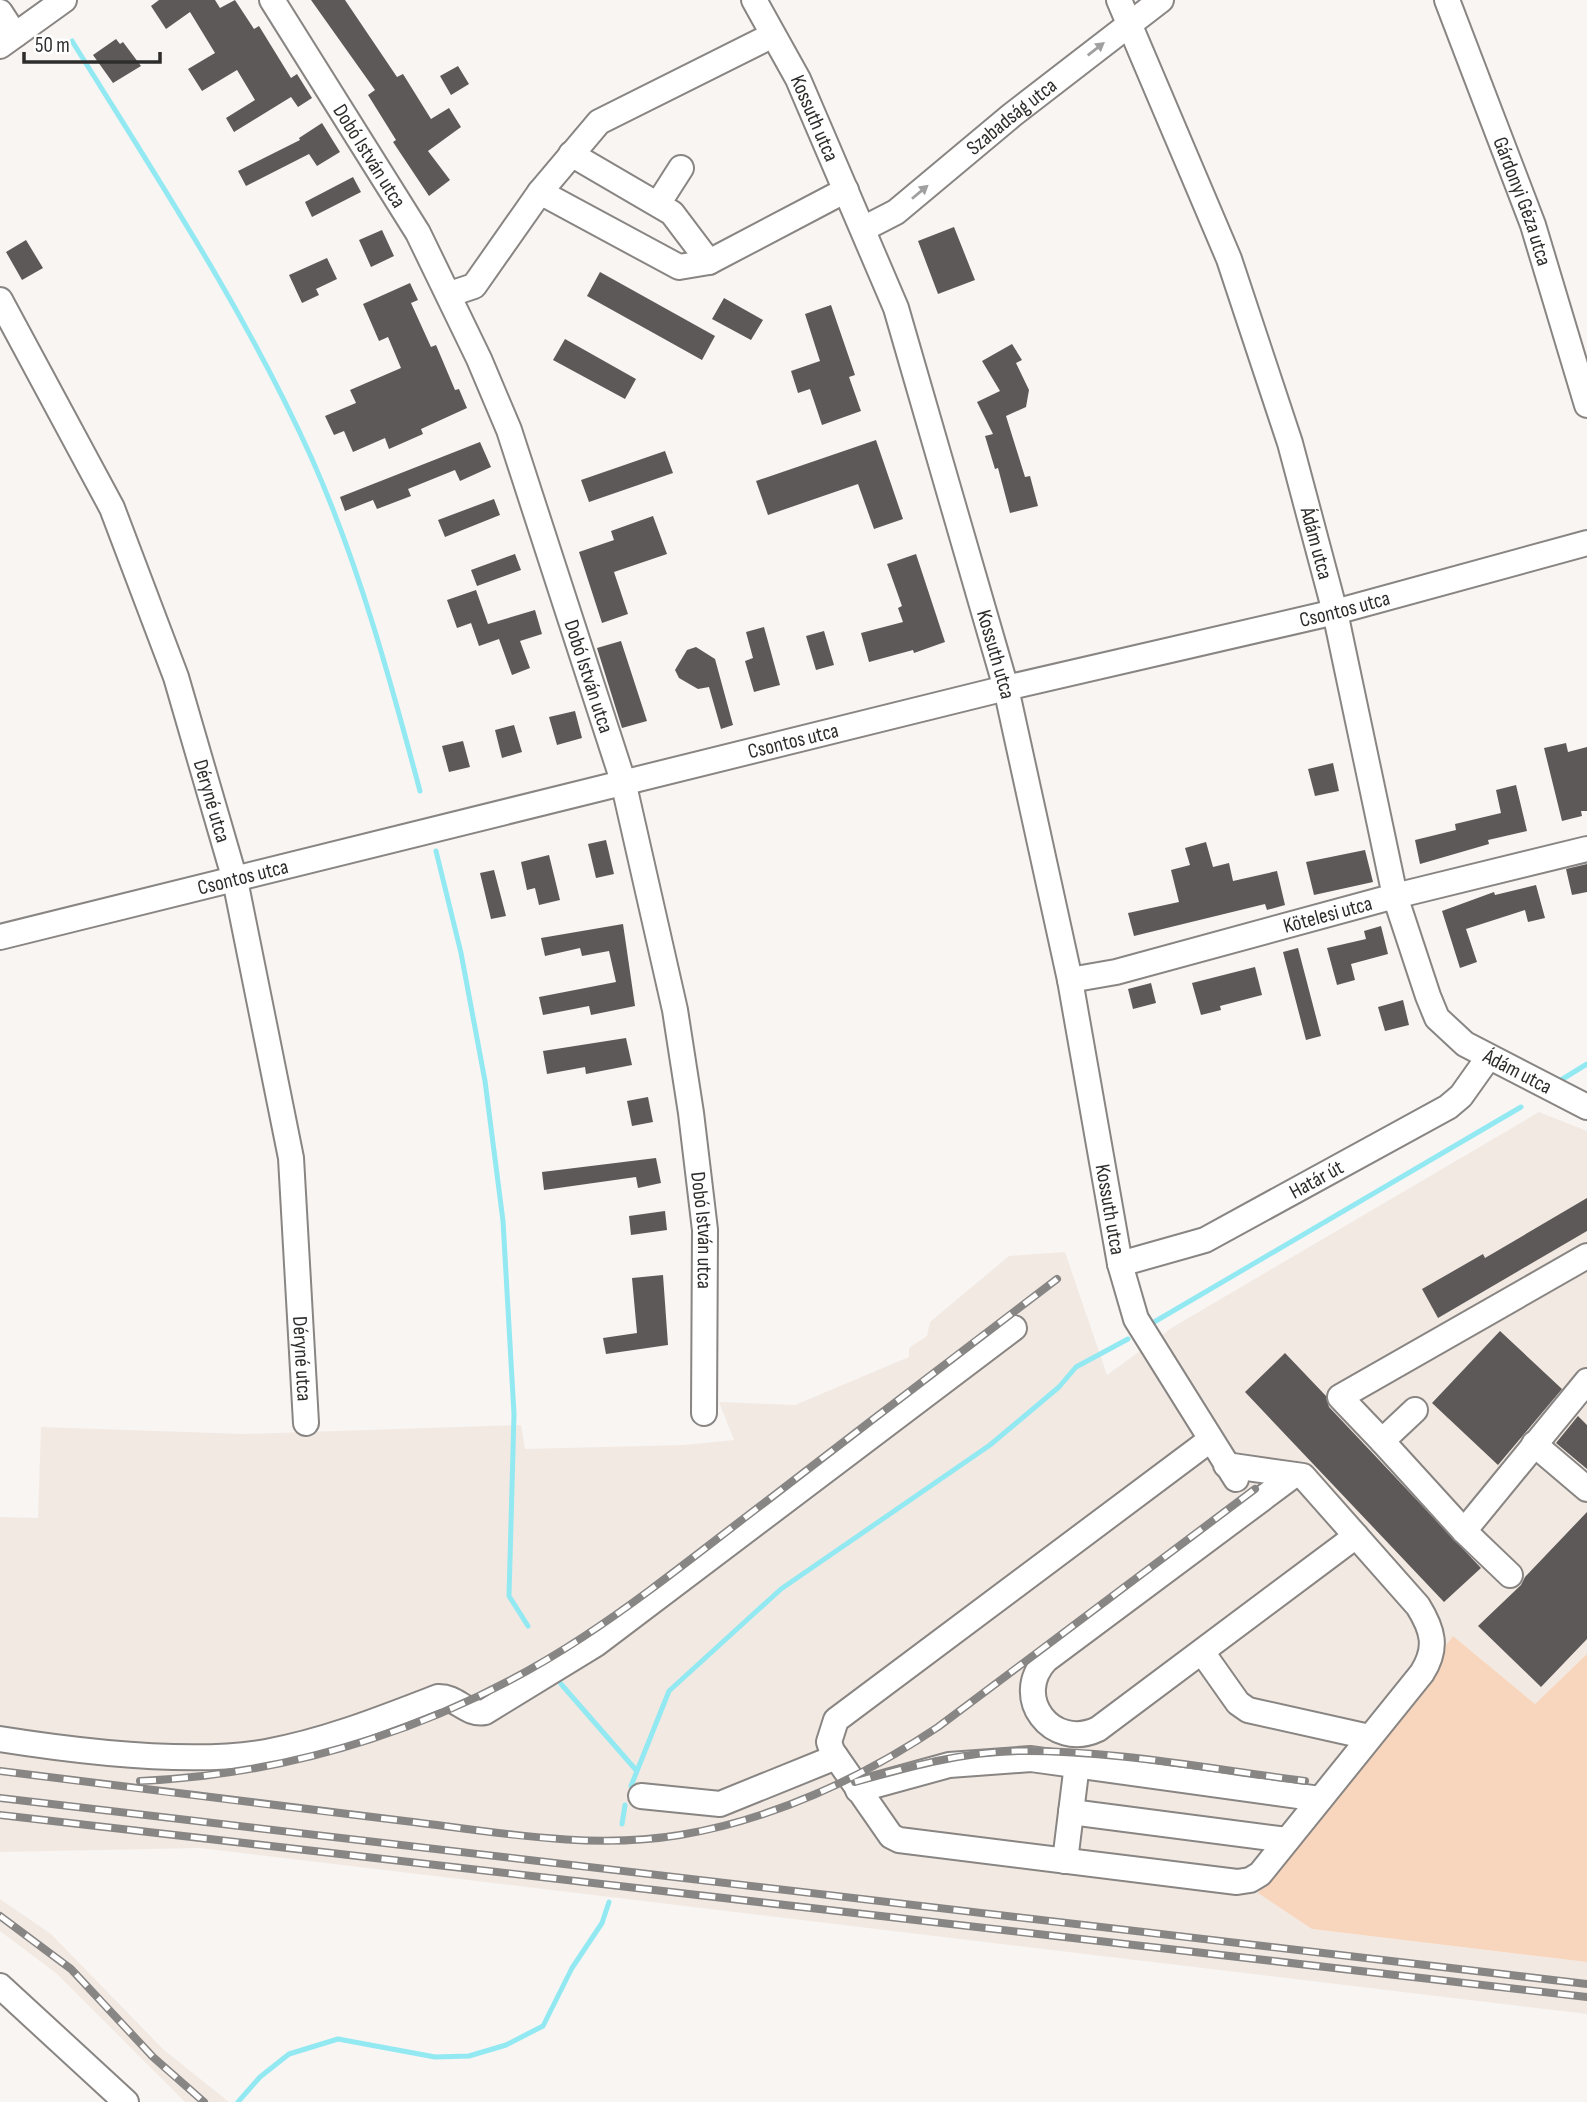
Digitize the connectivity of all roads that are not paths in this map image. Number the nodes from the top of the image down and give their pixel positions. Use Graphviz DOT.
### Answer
graph roads {
  1 [pos="64,0"];
  2 [pos="272,0"];
  3 [pos="754,0"];
  4 [pos="1119,0"];
  5 [pos="1161,0"];
  6 [pos="1447,0"];
  7 [pos="0,12"];
  8 [pos="1129,23"];
  9 [pos="773,35"];
  10 [pos="7,40"];
  11 [pos="571,154"];
  12 [pos="681,168"];
  13 [pos="846,190"];
  14 [pos="540,192"];
  15 [pos="658,204"];
  16 [pos="863,229"];
  17 [pos="692,241"];
  18 [pos="663,259"];
  19 [pos="709,262"];
  20 [pos="450,294"];
  21 [pos="0,300"];
  22 [pos="1587,405"];
  23 [pos="1587,542"];
  24 [pos="1335,612"];
  25 [pos="1006,688"];
  26 [pos="623,781"];
  27 [pos="1587,849"];
  28 [pos="235,880"];
  29 [pos="1395,896"];
  30 [pos="0,937"];
  31 [pos="1070,979"];
  32 [pos="1488,1058"];
  33 [pos="1586,1103"];
  34 [pos="1586,1258"];
  35 [pos="1120,1264"];
  36 [pos="1014,1328"];
  37 [pos="1587,1381"];
  38 [pos="1415,1410"];
  39 [pos="704,1413"];
  40 [pos="306,1423"];
  41 [pos="1210,1440"];
  42 [pos="1382,1441"];
  43 [pos="1534,1444"];
  44 [pos="1294,1475"];
  45 [pos="1587,1489"];
  46 [pos="1464,1531"];
  47 [pos="1356,1536"];
  48 [pos="1510,1575"];
  49 [pos="1202,1652"];
  50 [pos="1369,1737"];
  51 [pos="0,1739"];
  52 [pos="836,1757"];
  53 [pos="1077,1764"];
  54 [pos="858,1790"];
  55 [pos="641,1796"];
  56 [pos="1320,1799"];
  57 [pos="1071,1812"];
  58 [pos="1287,1840"];
  59 [pos="1065,1861"];
  60 [pos="0,1986"];
  61 [pos="126,2102"];
  1 -- 10 [label="street"];
  2 -- 20 [label="street, Dobó István utca"];
  3 -- 9 [label="street, Kossuth utca"];
  4 -- 8 [label="street, Ádám utca"];
  5 -- 8 [label="street, Szabadság utca"];
  6 -- 22 [label="street, Gárdonyi Géza utca"];
  7 -- 10 [label="street"];
  16 -- 8 [label="street, Szabadság utca, one-way"];
  8 -- 24 [label="street, Ádám utca"];
  9 -- 11 [label="street"];
  9 -- 13 [label="street, Kossuth utca"];
  11 -- 14 [label="street"];
  11 -- 15 [label="street"];
  12 -- 15 [label="street"];
  13 -- 16 [label="street, Kossuth utca"];
  13 -- 19 [label="street"];
  14 -- 18 [label="street"];
  14 -- 20 [label="street"];
  15 -- 17 [label="street"];
  16 -- 25 [label="street, Kossuth utca"];
  17 -- 18 [label="street"];
  17 -- 19 [label="street"];
  18 -- 19 [label="street"];
  20 -- 26 [label="street, Dobó István utca"];
  21 -- 28 [label="street, Déryné utca"];
  23 -- 24 [label="street, Csontos utca"];
  24 -- 25 [label="street, Csontos utca"];
  24 -- 29 [label="street, Ádám utca"];
  25 -- 26 [label="street, Csontos utca"];
  25 -- 31 [label="street, Kossuth utca"];
  26 -- 28 [label="street, Csontos utca"];
  26 -- 39 [label="street, Dobó István utca"];
  27 -- 29 [label="street, Kötelesi utca"];
  28 -- 30 [label="street, Csontos utca"];
  28 -- 40 [label="street, Déryné utca"];
  29 -- 31 [label="street, Kötelesi utca"];
  29 -- 32 [label="street, Ádám utca"];
  31 -- 35 [label="street, Kossuth utca"];
  32 -- 33 [label="street, Ádám utca"];
  32 -- 35 [label="street, Határ út"];
  34 -- 42 [label="street"];
  35 -- 41 [label="street, Kossuth utca"];
  36 -- 51 [label="street"];
  37 -- 43 [label="street"];
  38 -- 42 [label="street"];
  41 -- 44 [label="street, Kossuth utca"];
  41 -- 52 [label="street"];
  42 -- 46 [label="street"];
  43 -- 45 [label="street"];
  43 -- 46 [label="street"];
  44 -- 47 [label="street"];
  44 -- 49 [label="street"];
  46 -- 48 [label="street"];
  47 -- 49 [label="street"];
  47 -- 50 [label="street"];
  49 -- 50 [label="street"];
  50 -- 56 [label="street"];
  52 -- 54 [label="street"];
  52 -- 55 [label="street"];
  53 -- 54 [label="street"];
  53 -- 56 [label="street"];
  53 -- 57 [label="street"];
  54 -- 59 [label="street"];
  56 -- 58 [label="street"];
  57 -- 58 [label="street"];
  57 -- 59 [label="street"];
  58 -- 59 [label="street"];
  60 -- 61 [label="street"];
}
